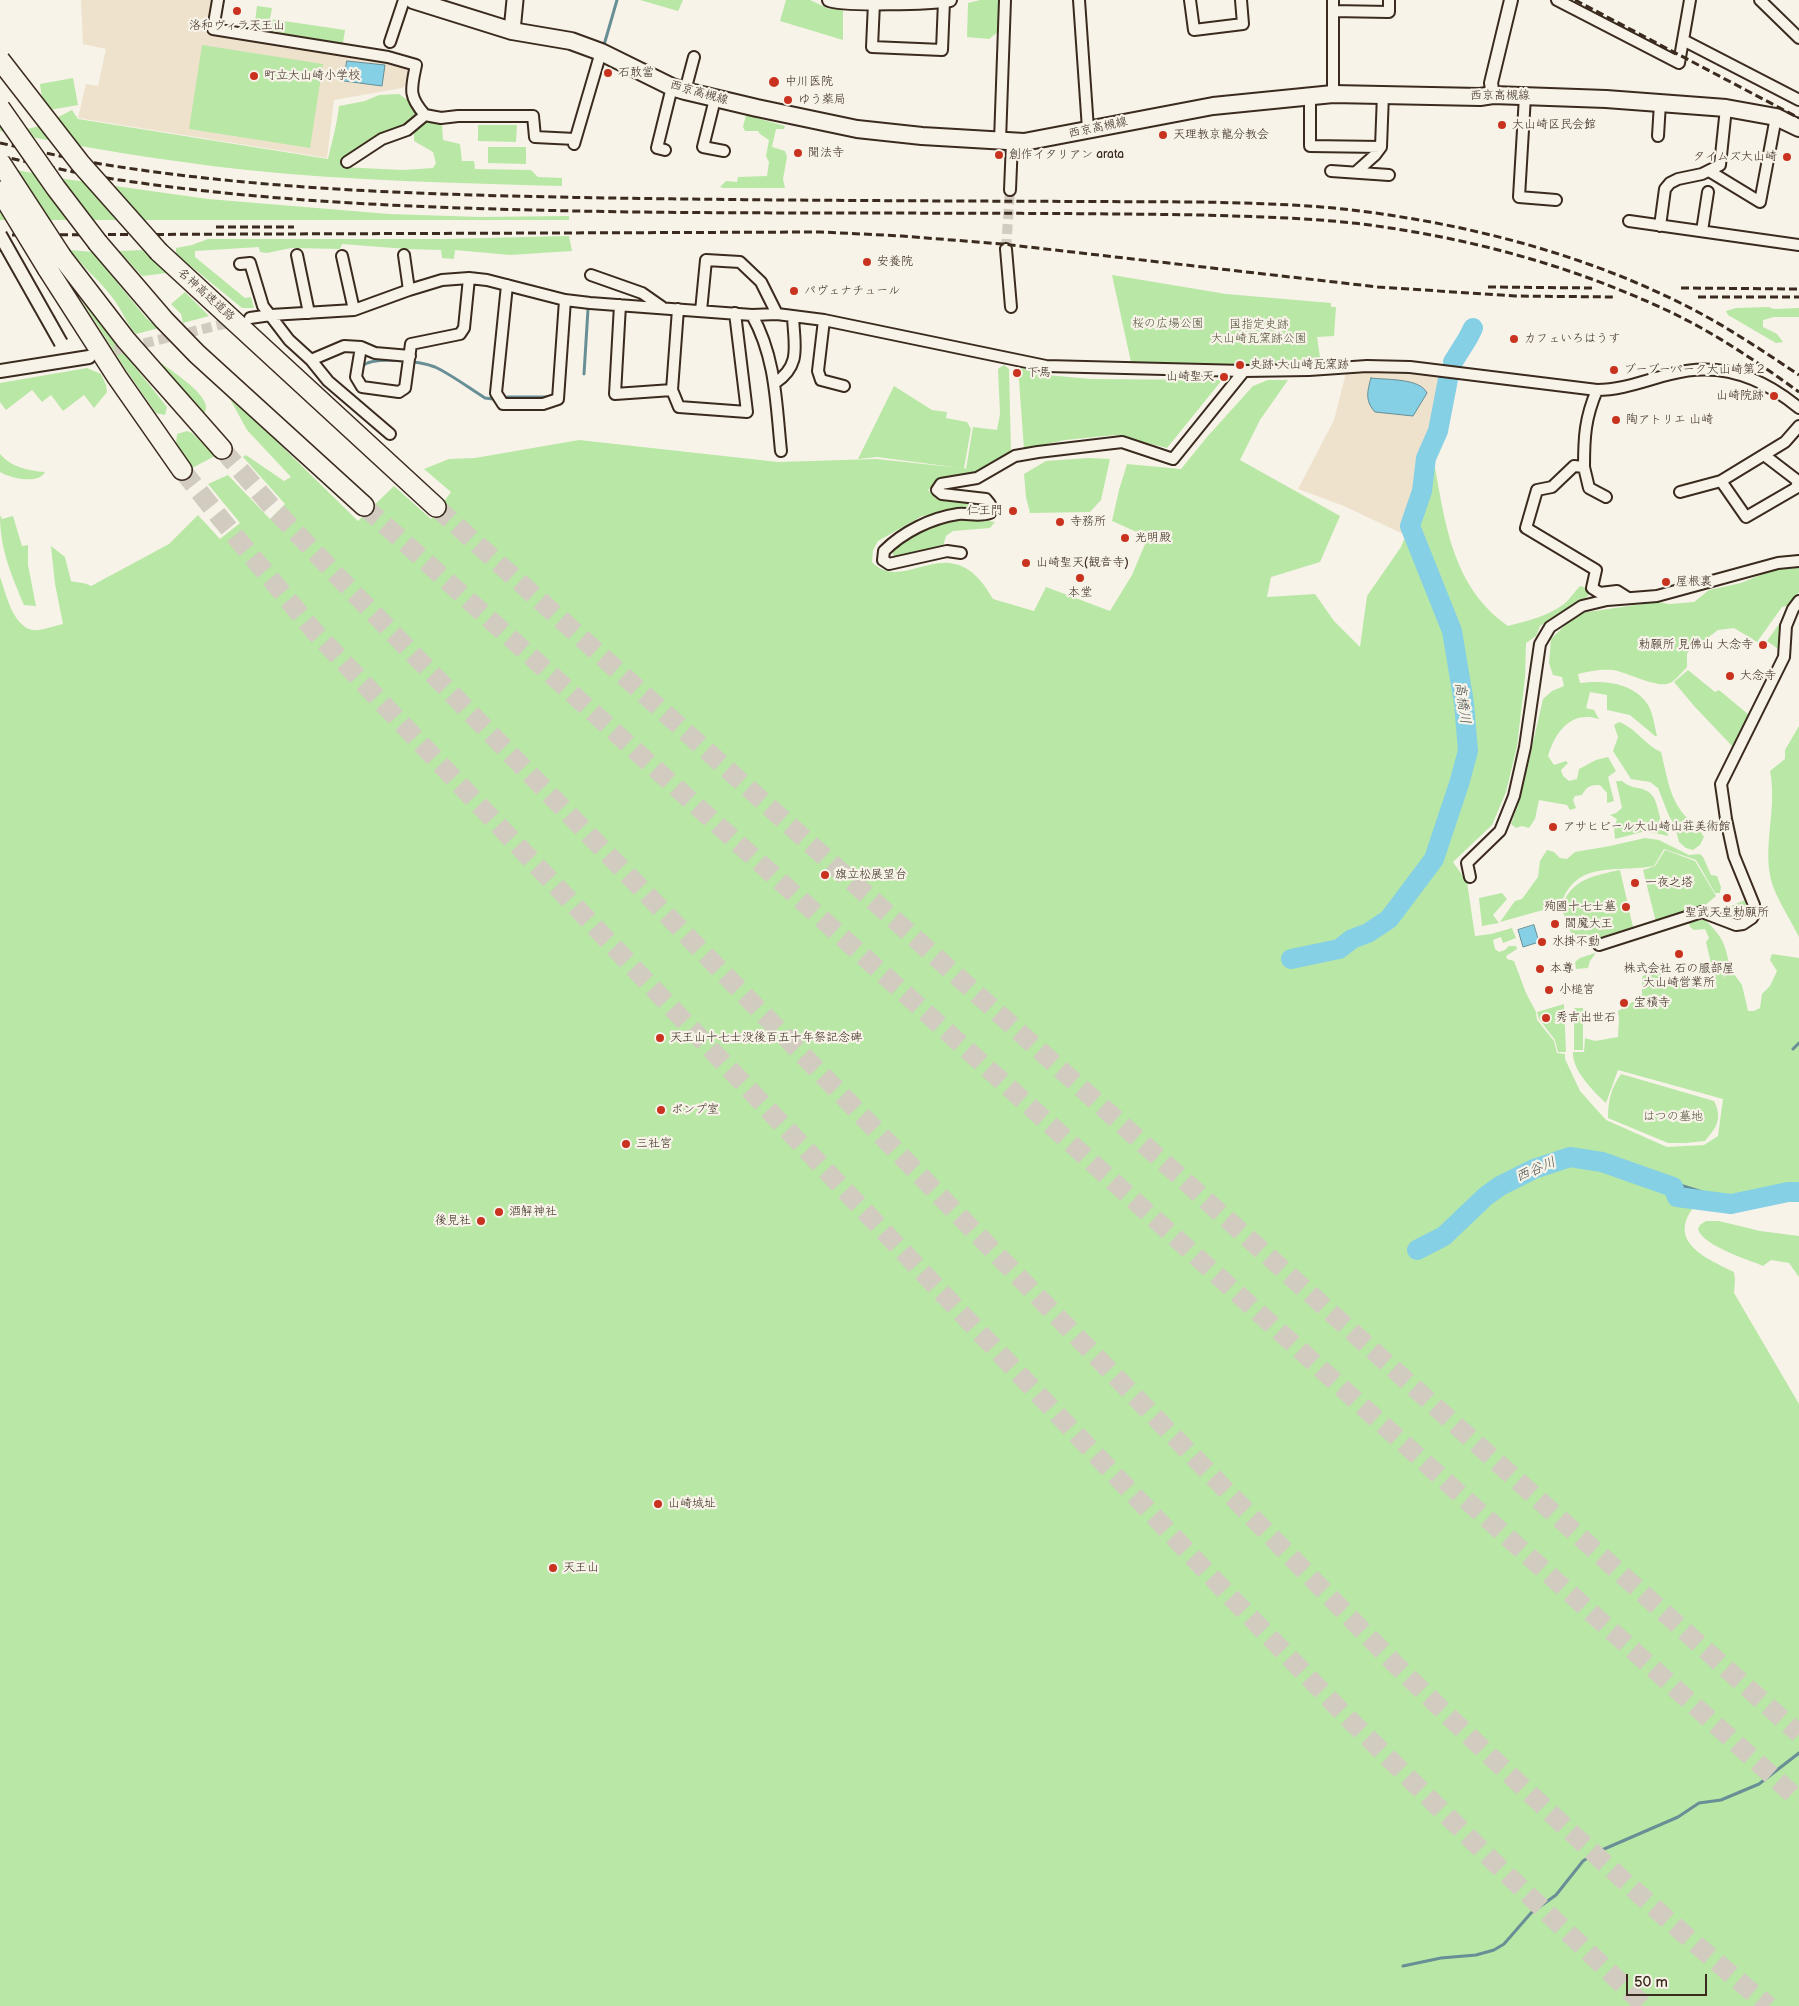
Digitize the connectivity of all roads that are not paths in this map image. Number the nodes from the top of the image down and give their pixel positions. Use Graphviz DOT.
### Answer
graph roads {
  1 [pos="218,0"];
  2 [pos="404,0"];
  3 [pos="413,0"];
  4 [pos="515,0"];
  5 [pos="829,0"];
  6 [pos="1005,0"];
  7 [pos="1079,0"];
  8 [pos="1190,0"];
  9 [pos="1241,0"];
  10 [pos="1333,0"];
  11 [pos="1389,0"];
  12 [pos="1511,0"];
  13 [pos="1557,0"];
  14 [pos="1690,0"];
  15 [pos="1760,0"];
  16 [pos="947,1"];
  17 [pos="874,3"];
  18 [pos="1333,11"];
  19 [pos="512,31"];
  20 [pos="1799,38"];
  21 [pos="1683,40"];
  22 [pos="390,42"];
  23 [pos="600,52"];
  24 [pos="694,57"];
  25 [pos="0,60"];
  26 [pos="678,89"];
  27 [pos="1333,94"];
  28 [pos="1383,94"];
  29 [pos="1493,95"];
  30 [pos="1310,96"];
  31 [pos="1525,96"];
  32 [pos="715,99"];
  33 [pos="1799,100"];
  34 [pos="1660,104"];
  35 [pos="0,108"];
  36 [pos="1726,108"];
  37 [pos="425,115"];
  38 [pos="1776,117"];
  39 [pos="1799,128"];
  40 [pos="1088,130"];
  41 [pos="1658,136"];
  42 [pos="1006,142"];
  43 [pos="1381,146"];
  44 [pos="665,150"];
  45 [pos="724,151"];
  46 [pos="0,162"];
  47 [pos="347,162"];
  48 [pos="1331,171"];
  49 [pos="1709,171"];
  50 [pos="1356,172"];
  51 [pos="1389,174"];
  52 [pos="1010,190"];
  53 [pos="0,191"];
  54 [pos="1708,192"];
  55 [pos="1556,200"];
  56 [pos="1629,221"];
  57 [pos="1660,226"];
  58 [pos="1702,232"];
  59 [pos="0,235"];
  60 [pos="1799,245"];
  61 [pos="1006,249"];
  62 [pos="297,255"];
  63 [pos="404,255"];
  64 [pos="342,256"];
  65 [pos="240,264"];
  66 [pos="591,275"];
  67 [pos="469,278"];
  68 [pos="507,285"];
  69 [pos="409,290"];
  70 [pos="565,300"];
  71 [pos="620,305"];
  72 [pos="1011,307"];
  73 [pos="664,308"];
  74 [pos="678,309"];
  75 [pos="354,310"];
  76 [pos="701,311"];
  77 [pos="309,313"];
  78 [pos="735,313"];
  79 [pos="777,314"];
  80 [pos="270,315"];
  81 [pos="752,315"];
  82 [pos="793,316"];
  83 [pos="250,318"];
  84 [pos="824,320"];
  85 [pos="361,348"];
  86 [pos="410,356"];
  87 [pos="89,357"];
  88 [pos="70,360"];
  89 [pos="312,360"];
  90 [pos="0,371"];
  91 [pos="1244,371"];
  92 [pos="775,383"];
  93 [pos="844,386"];
  94 [pos="672,390"];
  95 [pos="1596,390"];
  96 [pos="1799,408"];
  97 [pos="1799,426"];
  98 [pos="390,434"];
  99 [pos="222,449"];
  100 [pos="781,451"];
  101 [pos="1764,455"];
  102 [pos="1584,467"];
  103 [pos="182,470"];
  104 [pos="1721,481"];
  105 [pos="1680,492"];
  106 [pos="1606,496"];
  107 [pos="364,506"];
  108 [pos="436,507"];
  109 [pos="962,553"];
  110 [pos="1799,562"];
  111 [pos="1628,598"];
  112 [pos="1799,601"];
  113 [pos="1470,877"];
  114 [pos="1600,945"];
  1 -- 37 [label="street"];
  2 -- 22 [label="street"];
  3 -- 19 [label="main road, 西京高槻線"];
  4 -- 19 [label="main road"];
  5 -- 17 [label="street"];
  6 -- 42 [label="street"];
  7 -- 40 [label="street"];
  8 -- 9 [label="street"];
  10 -- 18 [label="street"];
  11 -- 18 [label="street"];
  12 -- 29 [label="street"];
  13 -- 21 [label="street"];
  14 -- 21 [label="street"];
  15 -- 20 [label="street"];
  16 -- 17 [label="street"];
  16 -- 17 [label="street"];
  18 -- 27 [label="street"];
  19 -- 23 [label="main road, 西京高槻線"];
  21 -- 33 [label="street"];
  23 -- 26 [label="main road, 西京高槻線"];
  23 -- 37 [label="street"];
  24 -- 26 [label="street"];
  25 -- 108 [label="highway, 名神高速道路, bridge"];
  26 -- 32 [label="main road, 西京高槻線"];
  26 -- 44 [label="street"];
  27 -- 28 [label="main road, 西京高槻線"];
  27 -- 30 [label="main road, 西京高槻線"];
  28 -- 29 [label="main road, 西京高槻線"];
  28 -- 43 [label="street"];
  29 -- 31 [label="main road, 西京高槻線"];
  30 -- 40 [label="main road, 西京高槻線"];
  30 -- 43 [label="street"];
  31 -- 34 [label="main road, 西京高槻線"];
  31 -- 55 [label="street"];
  32 -- 42 [label="main road, 西京高槻線"];
  32 -- 45 [label="street"];
  34 -- 36 [label="main road, 西京高槻線"];
  34 -- 41 [label="street"];
  35 -- 107 [label="highway, bridge"];
  36 -- 38 [label="main road, 西京高槻線"];
  36 -- 49 [label="street"];
  37 -- 47 [label="street"];
  38 -- 39 [label="main road, 西京高槻線"];
  38 -- 49 [label="street"];
  40 -- 42 [label="main road, 西京高槻線"];
  42 -- 52 [label="street"];
  43 -- 50 [label="street"];
  46 -- 99 [label="highway, bridge"];
  48 -- 50 [label="street"];
  49 -- 57 [label="street"];
  50 -- 51 [label="street"];
  53 -- 103 [label="highway, bridge"];
  54 -- 58 [label="street"];
  56 -- 57 [label="street"];
  57 -- 58 [label="street"];
  58 -- 60 [label="street"];
  59 -- 88 [label="street, bridge"];
  61 -- 72 [label="street"];
  62 -- 77 [label="street"];
  63 -- 69 [label="street"];
  64 -- 75 [label="street"];
  65 -- 80 [label="street"];
  66 -- 73 [label="street"];
  67 -- 68 [label="street"];
  67 -- 69 [label="street"];
  67 -- 86 [label="street"];
  68 -- 70 [label="street"];
  68 -- 70 [label="street"];
  69 -- 75 [label="street"];
  70 -- 71 [label="street"];
  71 -- 73 [label="street"];
  71 -- 94 [label="street"];
  73 -- 74 [label="street"];
  74 -- 76 [label="street"];
  74 -- 94 [label="street"];
  75 -- 77 [label="street"];
  76 -- 78 [label="street"];
  76 -- 79 [label="street"];
  77 -- 80 [label="street"];
  78 -- 81 [label="street"];
  78 -- 94 [label="street"];
  79 -- 81 [label="street"];
  79 -- 82 [label="street"];
  80 -- 83 [label="street"];
  80 -- 89 [label="street"];
  81 -- 92 [label="street"];
  82 -- 84 [label="street"];
  82 -- 92 [label="street"];
  84 -- 91 [label="street"];
  84 -- 93 [label="street"];
  85 -- 86 [label="street"];
  85 -- 86 [label="street"];
  85 -- 89 [label="street"];
  87 -- 88 [label="street"];
  88 -- 90 [label="street"];
  89 -- 98 [label="street"];
  91 -- 95 [label="street"];
  91 -- 109 [label="street"];
  92 -- 100 [label="street"];
  95 -- 96 [label="street"];
  95 -- 102 [label="street"];
  97 -- 101 [label="street"];
  101 -- 104 [label="street"];
  101 -- 104 [label="street"];
  102 -- 106 [label="street"];
  102 -- 111 [label="street"];
  104 -- 105 [label="street"];
  110 -- 111 [label="street"];
  111 -- 113 [label="street"];
  112 -- 114 [label="street"];
}
